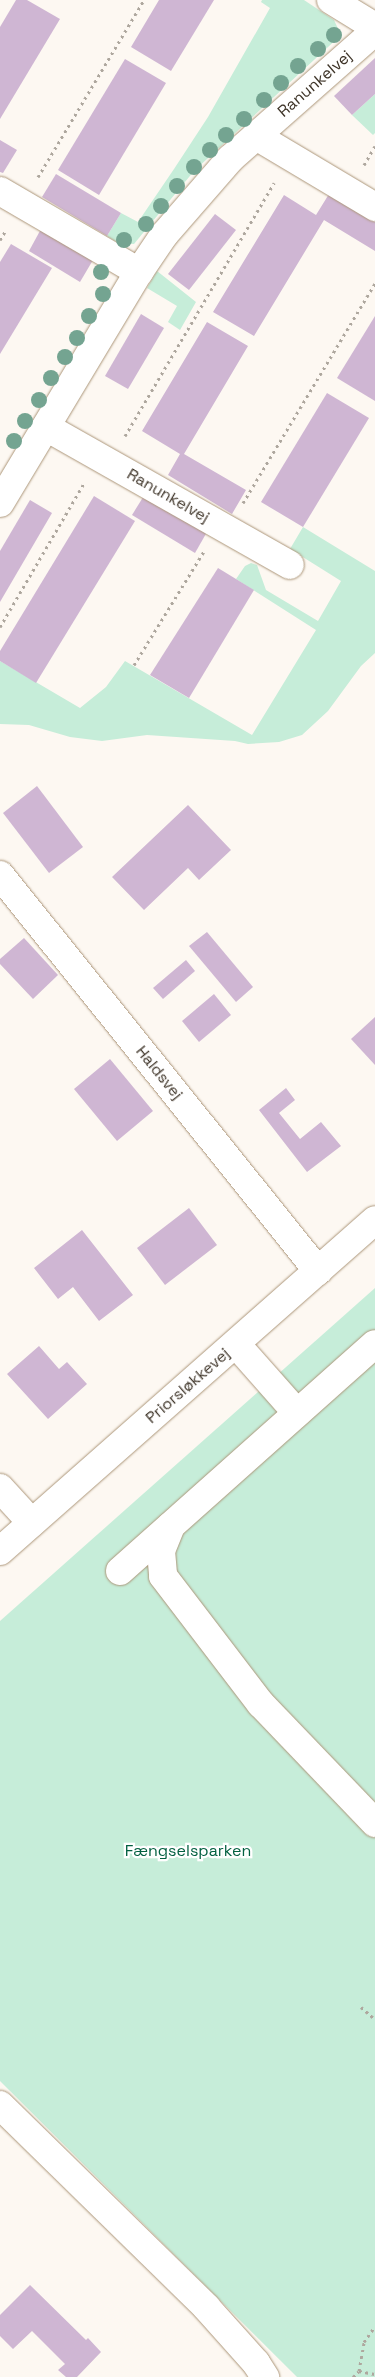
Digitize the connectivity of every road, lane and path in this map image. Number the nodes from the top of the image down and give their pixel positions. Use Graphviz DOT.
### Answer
graph roads {
  1 [pos="144,0"];
  2 [pos="331,0"];
  3 [pos="375,27"];
  4 [pos="375,31"];
  5 [pos="256,136"];
  6 [pos="290,157"];
  7 [pos="11,197"];
  8 [pos="375,207"];
  9 [pos="0,240"];
  10 [pos="139,272"];
  11 [pos="375,283"];
  12 [pos="46,427"];
  13 [pos="104,460"];
  14 [pos="0,503"];
  15 [pos="224,527"];
  16 [pos="290,565"];
  17 [pos="0,627"];
  18 [pos="134,665"];
  19 [pos="0,875"];
  20 [pos="375,1220"];
  21 [pos="318,1271"];
  22 [pos="236,1344"];
  23 [pos="375,1344"];
  24 [pos="297,1413"];
  25 [pos="0,1488"];
  26 [pos="32,1523"];
  27 [pos="171,1526"];
  28 [pos="0,1551"];
  29 [pos="120,1571"];
  30 [pos="375,1823"];
  31 [pos="361,2007"];
  32 [pos="375,2019"];
  33 [pos="0,2105"];
  34 [pos="375,2326"];
  35 [pos="359,2370"];
  36 [pos="375,2374"];
  37 [pos="265,2377"];
  38 [pos="353,2377"];
  1 -- 7 [label="path"];
  2 -- 3 [label="street"];
  4 -- 5 [label="street, Ranunkelvej"];
  5 -- 6 [label="street"];
  5 -- 10 [label="street, Ranunkelvej"];
  6 -- 8 [label="street"];
  6 -- 13 [label="path"];
  7 -- 9 [label="path"];
  7 -- 10 [label="street"];
  10 -- 12 [label="street, Ranunkelvej"];
  11 -- 15 [label="path"];
  12 -- 13 [label="street, Ranunkelvej"];
  12 -- 14 [label="street, Ranunkelvej"];
  13 -- 15 [label="street, Ranunkelvej"];
  13 -- 17 [label="path"];
  15 -- 16 [label="street, Ranunkelvej"];
  15 -- 18 [label="path"];
  19 -- 21 [label="street, Haldsvej"];
  20 -- 21 [label="street, Priorsløkkevej"];
  21 -- 22 [label="street, Priorsløkkevej"];
  22 -- 24 [label="street"];
  22 -- 26 [label="street, Priorsløkkevej"];
  23 -- 24 [label="street"];
  24 -- 27 [label="street"];
  25 -- 26 [label="street"];
  26 -- 28 [label="street, Priorsløkkevej"];
  27 -- 29 [label="street"];
  27 -- 30 [label="street"];
  31 -- 32 [label="path"];
  33 -- 37 [label="street"];
  34 -- 35 [label="path"];
  35 -- 36 [label="path"];
  35 -- 38 [label="path"];
}
